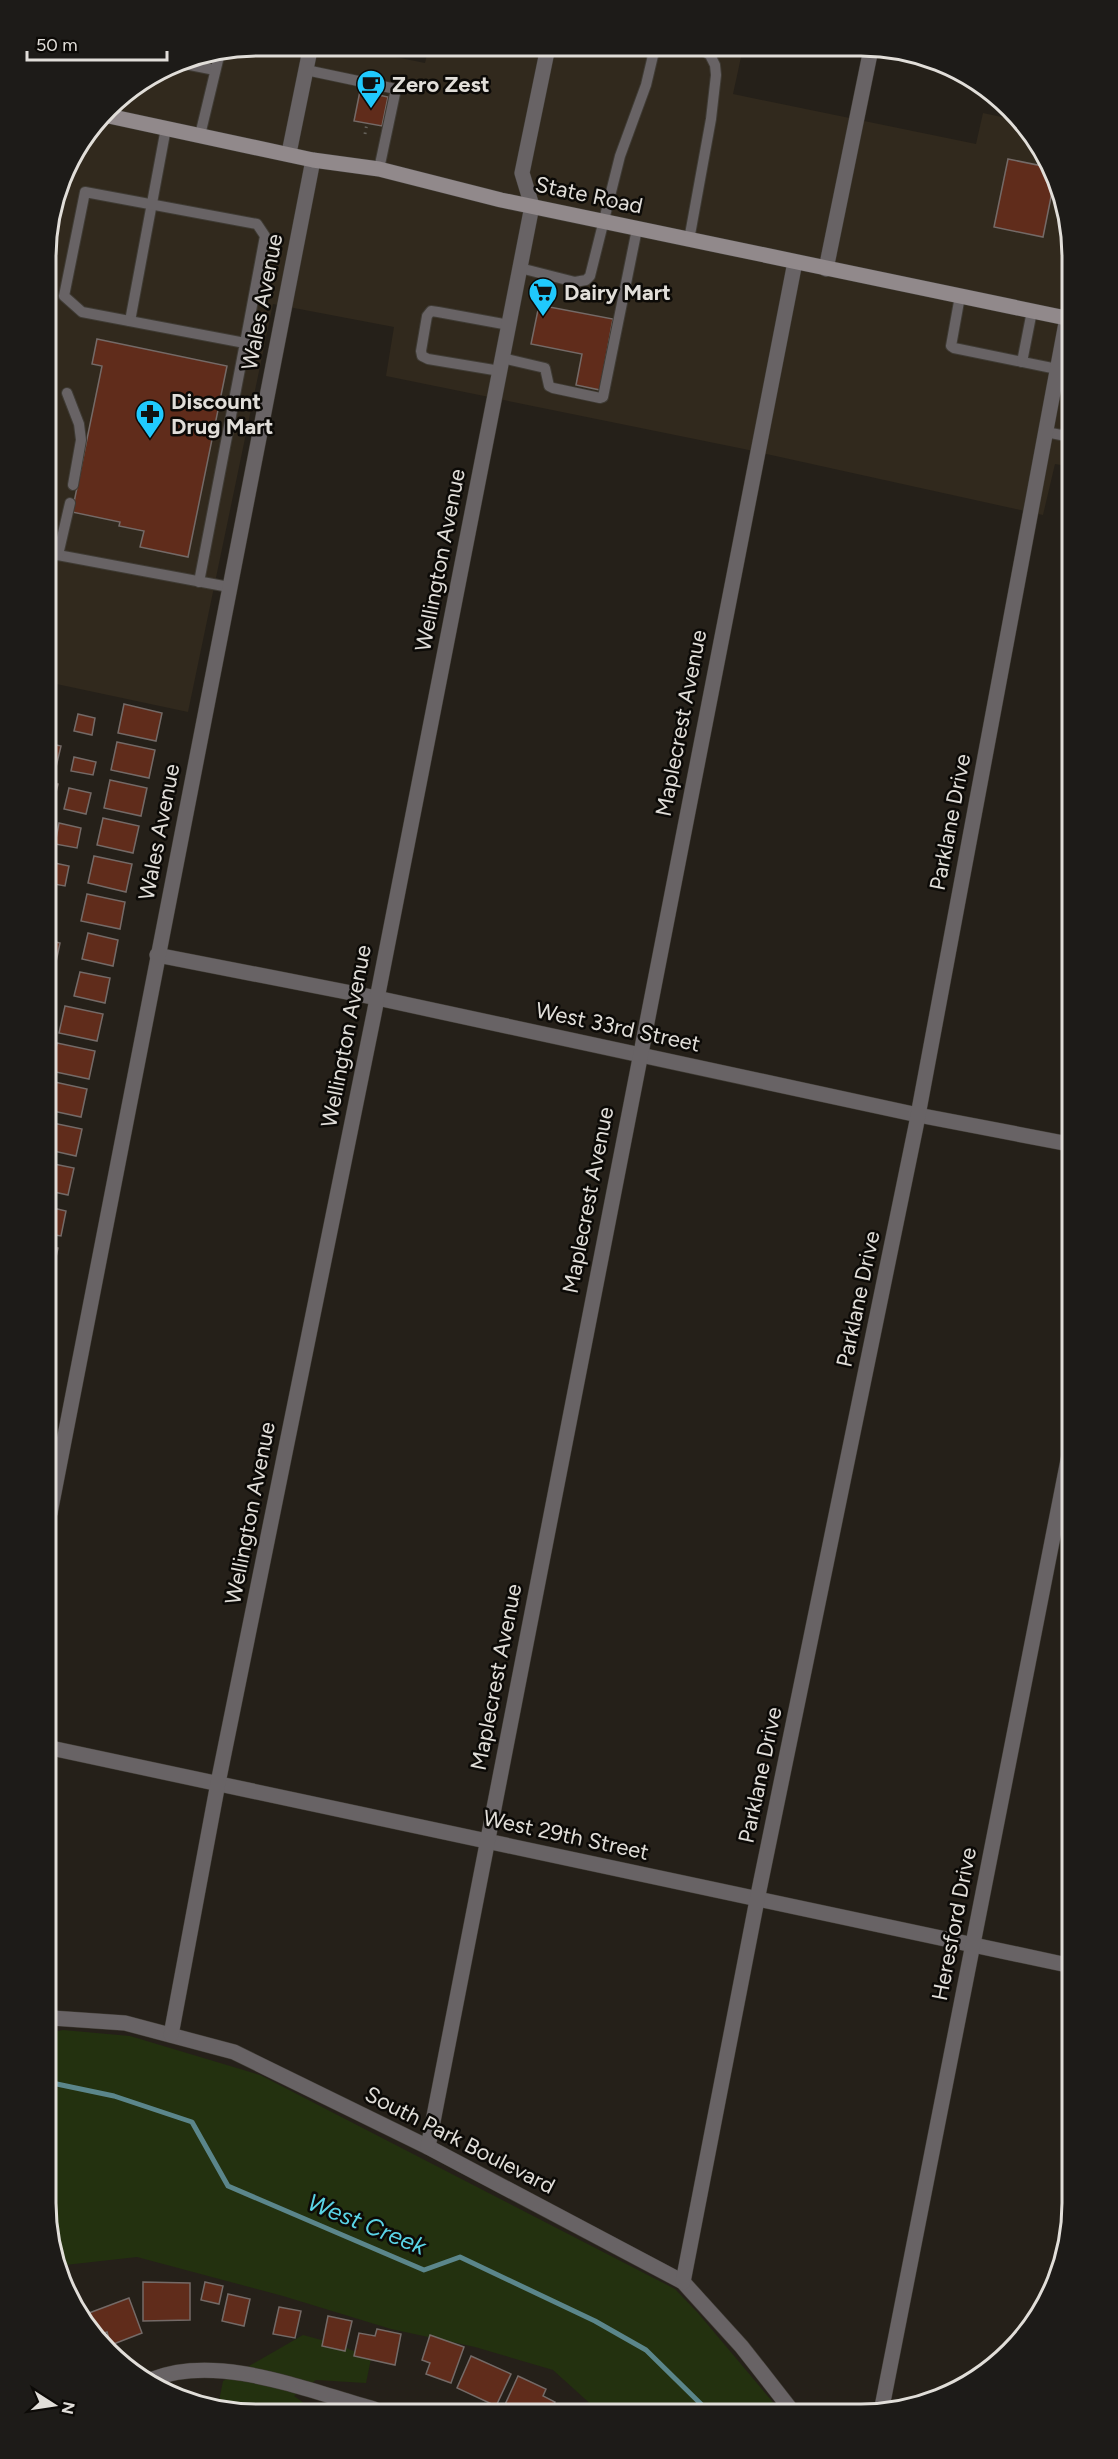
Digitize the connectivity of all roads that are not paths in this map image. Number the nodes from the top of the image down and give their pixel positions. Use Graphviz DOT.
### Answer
graph roads {
  1 [pos="308,56"];
  2 [pos="546,56"];
  3 [pos="653,56"];
  4 [pos="710,56"];
  5 [pos="871,56"];
  6 [pos="218,59"];
  7 [pos="193,66"];
  8 [pos="215,70"];
  9 [pos="306,70"];
  10 [pos="112,117"];
  11 [pos="166,128"];
  12 [pos="200,135"];
  13 [pos="289,153"];
  14 [pos="313,160"];
  15 [pos="379,169"];
  16 [pos="151,205"];
  17 [pos="532,206"];
  18 [pos="602,221"];
  19 [pos="637,229"];
  20 [pos="689,240"];
  21 [pos="795,262"];
  22 [pos="520,268"];
  23 [pos="826,269"];
  24 [pos="960,296"];
  25 [pos="1032,311"];
  26 [pos="1062,317"];
  27 [pos="130,321"];
  28 [pos="509,325"];
  29 [pos="245,343"];
  30 [pos="1062,343"];
  31 [pos="1022,362"];
  32 [pos="501,364"];
  33 [pos="1057,369"];
  34 [pos="67,393"];
  35 [pos="1046,432"];
  36 [pos="1062,435"];
  37 [pos="73,485"];
  38 [pos="70,503"];
  39 [pos="58,555"];
  40 [pos="199,582"];
  41 [pos="229,587"];
  42 [pos="158,955"];
  43 [pos="377,999"];
  44 [pos="639,1054"];
  45 [pos="918,1115"];
  46 [pos="1062,1143"];
  47 [pos="56,1482"];
  48 [pos="1062,1491"];
  49 [pos="56,1749"];
  50 [pos="218,1783"];
  51 [pos="488,1840"];
  52 [pos="757,1900"];
  53 [pos="973,1946"];
  54 [pos="1062,1964"];
  55 [pos="56,2018"];
  56 [pos="171,2036"];
  57 [pos="428,2147"];
  58 [pos="683,2282"];
  59 [pos="159,2378"];
  60 [pos="883,2402"];
  61 [pos="356,2404"];
  62 [pos="787,2404"];
  1 -- 9 [label="street"];
  2 -- 17 [label="street, Wellington Avenue"];
  3 -- 18 [label="lane"];
  4 -- 20 [label="lane"];
  5 -- 23 [label="street"];
  6 -- 8 [label="lane"];
  7 -- 8 [label="lane"];
  8 -- 12 [label="lane"];
  9 -- 13 [label="street"];
  9 -- 15 [label="lane"];
  10 -- 11 [label="main road, State Road"];
  11 -- 12 [label="main road, State Road"];
  11 -- 16 [label="lane"];
  12 -- 13 [label="main road, State Road"];
  13 -- 14 [label="main road, State Road"];
  14 -- 15 [label="main road, State Road"];
  14 -- 41 [label="street, Wales Avenue"];
  15 -- 17 [label="main road, State Road"];
  16 -- 27 [label="lane"];
  16 -- 27 [label="lane"];
  16 -- 29 [label="lane"];
  17 -- 18 [label="main road, State Road"];
  17 -- 22 [label="street, Wellington Avenue"];
  18 -- 19 [label="main road, State Road"];
  18 -- 22 [label="lane"];
  19 -- 20 [label="main road, State Road"];
  19 -- 32 [label="lane"];
  20 -- 21 [label="main road, State Road"];
  21 -- 23 [label="main road, State Road"];
  21 -- 44 [label="street, Maplecrest Avenue"];
  22 -- 28 [label="street, Wellington Avenue"];
  23 -- 24 [label="main road, State Road"];
  24 -- 25 [label="main road, State Road"];
  24 -- 31 [label="lane"];
  25 -- 26 [label="main road, State Road"];
  25 -- 31 [label="lane"];
  27 -- 29 [label="lane"];
  28 -- 32 [label="street, Wellington Avenue"];
  28 -- 32 [label="lane"];
  29 -- 40 [label="lane"];
  30 -- 33 [label="street, Parklane Drive"];
  31 -- 33 [label="lane"];
  32 -- 43 [label="street, Wellington Avenue"];
  33 -- 35 [label="street, Parklane Drive"];
  34 -- 37 [label="lane"];
  35 -- 36 [label="lane"];
  35 -- 45 [label="street, Parklane Drive"];
  38 -- 39 [label="lane"];
  39 -- 40 [label="lane"];
  40 -- 41 [label="lane"];
  41 -- 42 [label="street, Wales Avenue"];
  42 -- 43 [label="street, West 33rd Street"];
  42 -- 47 [label="street, Wales Avenue"];
  43 -- 44 [label="street, West 33rd Street"];
  43 -- 50 [label="street, Wellington Avenue"];
  44 -- 45 [label="street, West 33rd Street"];
  44 -- 51 [label="street, Maplecrest Avenue"];
  45 -- 46 [label="street, West 33rd Street"];
  45 -- 52 [label="street, Parklane Drive"];
  48 -- 53 [label="street, Heresford Drive"];
  49 -- 50 [label="street, West 29th Street"];
  50 -- 51 [label="street, West 29th Street"];
  50 -- 56 [label="street, Wellington Avenue"];
  51 -- 52 [label="street, West 29th Street"];
  51 -- 57 [label="street, Maplecrest Avenue"];
  52 -- 53 [label="street, West 29th Street"];
  52 -- 58 [label="street, Parklane Drive"];
  53 -- 54 [label="street, West 29th Street"];
  53 -- 60 [label="street, Heresford Drive"];
  55 -- 56 [label="street, South Park Boulevard"];
  56 -- 57 [label="street, South Park Boulevard"];
  57 -- 58 [label="street, South Park Boulevard"];
  58 -- 62 [label="street, South Park Boulevard"];
  59 -- 61 [label="street"];
}
